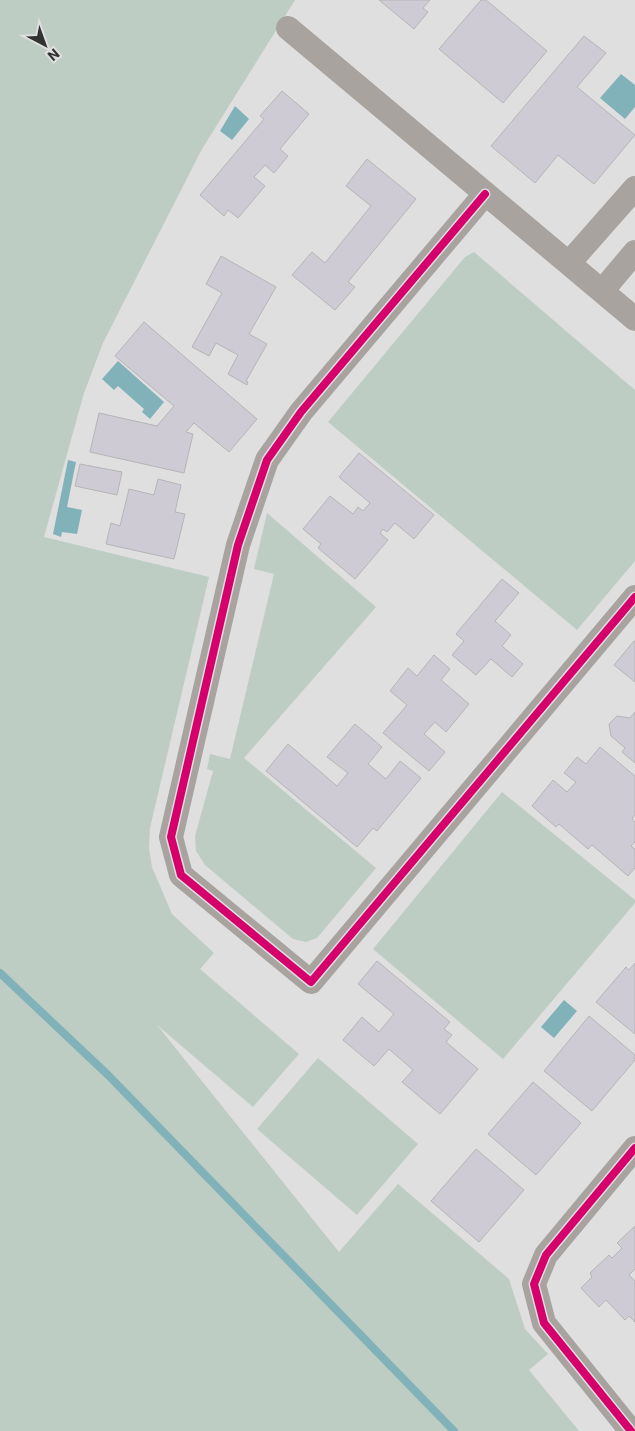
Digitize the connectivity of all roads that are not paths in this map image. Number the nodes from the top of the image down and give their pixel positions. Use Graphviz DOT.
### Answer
graph roads {
  1 [pos="288,28"];
  2 [pos="635,188"];
  3 [pos="485,194"];
  4 [pos="635,252"];
  5 [pos="569,263"];
  6 [pos="602,292"];
  7 [pos="635,320"];
  8 [pos="635,597"];
  9 [pos="635,1148"];
  10 [pos="631,1431"];
  1 -- 3 [label="street"];
  2 -- 5 [label="street"];
  3 -- 5 [label="street"];
  3 -- 8 [label="street"];
  4 -- 6 [label="street"];
  5 -- 6 [label="street"];
  6 -- 7 [label="street"];
  9 -- 10 [label="street"];
}
